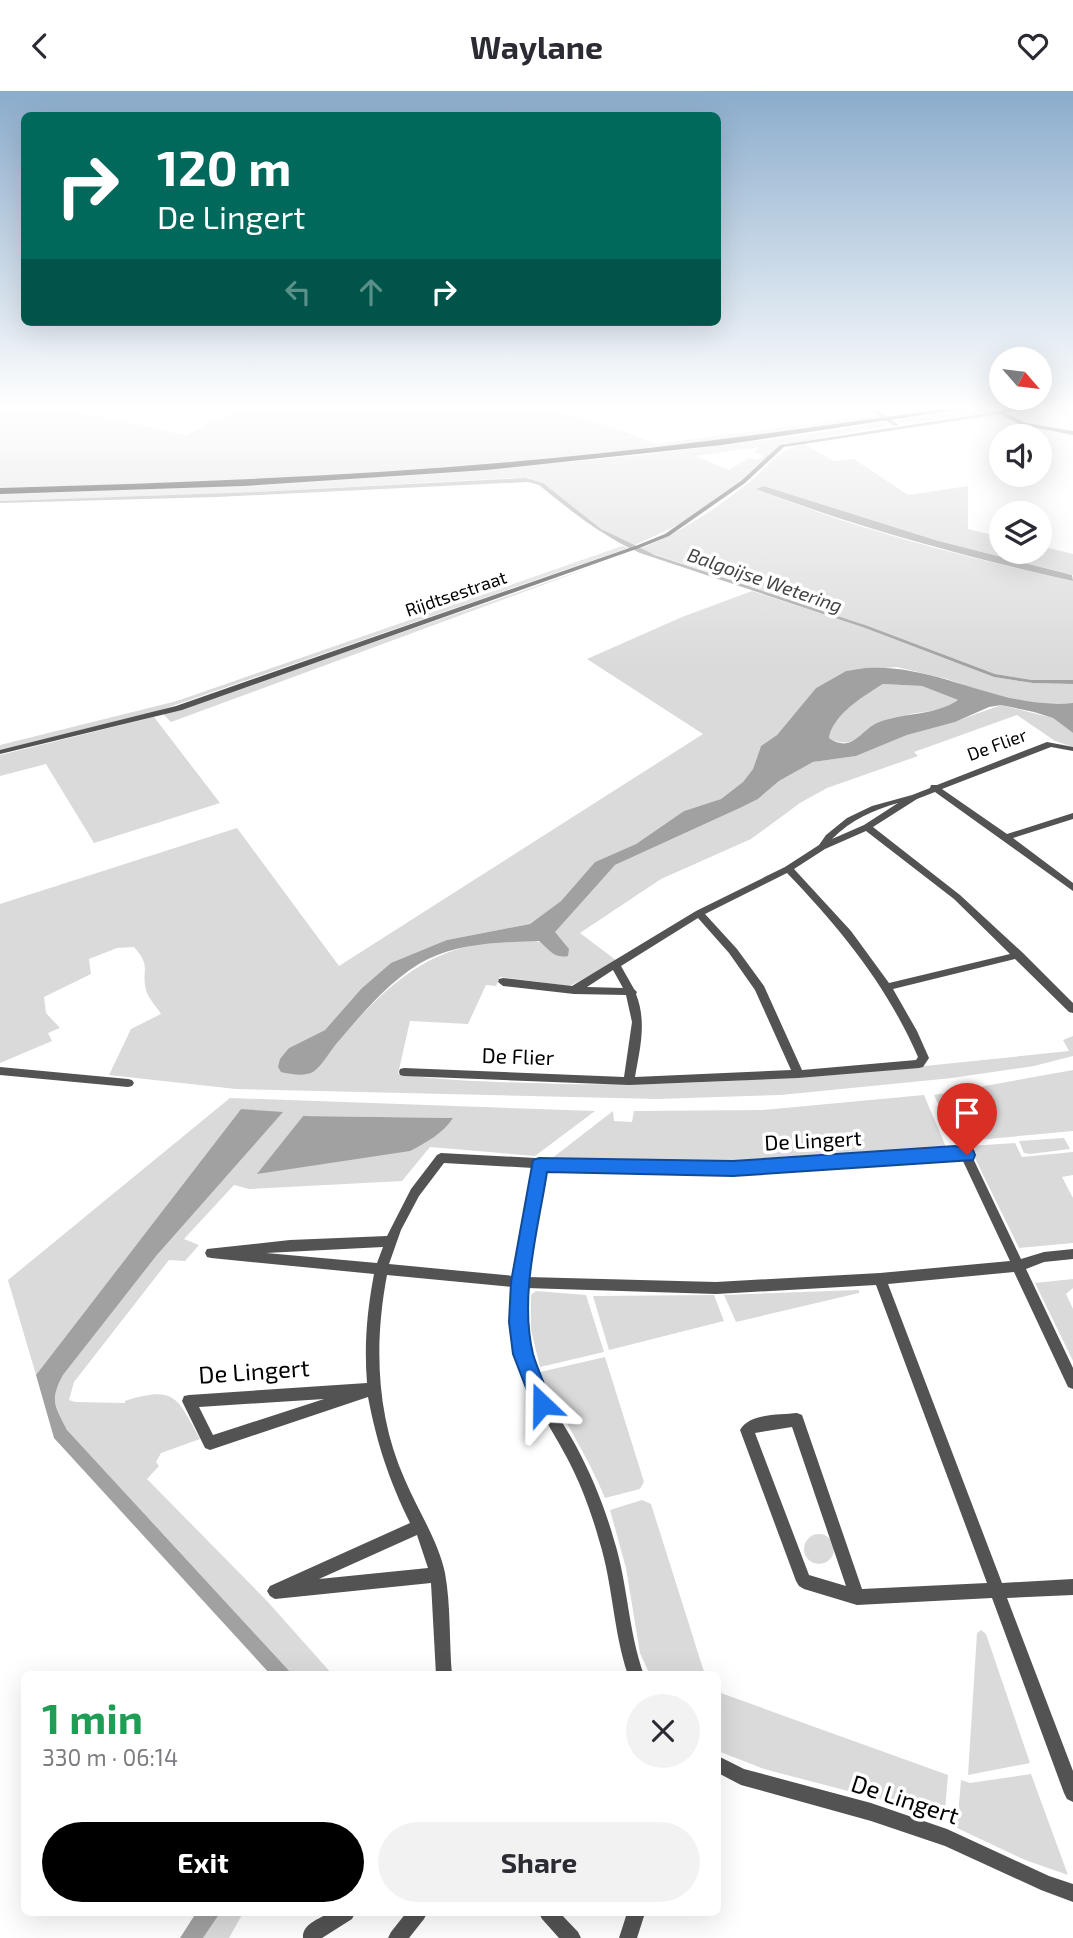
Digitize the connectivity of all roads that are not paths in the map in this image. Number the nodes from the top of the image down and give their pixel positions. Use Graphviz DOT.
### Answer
graph roads {
  1 [pos="724,495"];
  2 [pos="1073,749"];
  3 [pos="0,753"];
  4 [pos="934,787"];
  5 [pos="914,797"];
  6 [pos="1073,816"];
  7 [pos="867,827"];
  8 [pos="1006,837"];
  9 [pos="822,847"];
  10 [pos="788,869"];
  11 [pos="1073,888"];
  12 [pos="699,913"];
  13 [pos="1019,955"];
  14 [pos="617,966"];
  15 [pos="503,982"];
  16 [pos="887,987"];
  17 [pos="574,990"];
  18 [pos="632,992"];
  19 [pos="1073,1009"];
  20 [pos="0,1071"];
  21 [pos="404,1072"];
  22 [pos="798,1073"];
  23 [pos="629,1081"];
  24 [pos="128,1083"];
  25 [pos="539,1165"];
  26 [pos="389,1241"];
  27 [pos="1073,1254"];
  28 [pos="1018,1266"];
  29 [pos="380,1269"];
  30 [pos="880,1279"];
  31 [pos="521,1282"];
  32 [pos="1073,1383"];
  33 [pos="373,1389"];
  34 [pos="420,1527"];
  35 [pos="438,1575"];
  36 [pos="1073,1587"];
  37 [pos="996,1591"];
  38 [pos="857,1597"];
  39 [pos="444,1671"];
  40 [pos="634,1671"];
  41 [pos="721,1766"];
  42 [pos="1073,1793"];
  43 [pos="1073,1893"];
  44 [pos="341,1916"];
  45 [pos="415,1916"];
  46 [pos="551,1916"];
  47 [pos="635,1916"];
  48 [pos="312,1938"];
  49 [pos="397,1938"];
  50 [pos="572,1938"];
  51 [pos="628,1938"];
  1 -- 3 [label="street, Rijdtsestraat"];
  2 -- 4 [label="street, De Flier"];
  4 -- 5 [label="street, De Flier"];
  4 -- 8 [label="street"];
  5 -- 7 [label="street, De Flier"];
  5 -- 9 [label="street, De Flier"];
  6 -- 8 [label="street"];
  7 -- 9 [label="street, De Flier"];
  7 -- 13 [label="street"];
  8 -- 11 [label="street"];
  9 -- 10 [label="street, De Flier"];
  10 -- 12 [label="street, De Flier"];
  10 -- 16 [label="street, De Flier"];
  12 -- 14 [label="street, De Flier"];
  12 -- 22 [label="street"];
  13 -- 16 [label="street"];
  13 -- 19 [label="street"];
  14 -- 17 [label="street, De Flier"];
  14 -- 18 [label="street"];
  15 -- 17 [label="street"];
  16 -- 22 [label="street, De Flier"];
  17 -- 18 [label="street"];
  18 -- 23 [label="street"];
  20 -- 24 [label="street"];
  21 -- 23 [label="street, De Flier"];
  22 -- 23 [label="street, De Flier"];
  25 -- 26 [label="street, De Lingert"];
  25 -- 28 [label="street, De Lingert"];
  25 -- 31 [label="street"];
  26 -- 29 [label="street, De Lingert"];
  26 -- 29 [label="street"];
  27 -- 28 [label="street"];
  28 -- 30 [label="street"];
  28 -- 32 [label="street, De Lingert"];
  29 -- 31 [label="street"];
  29 -- 33 [label="street, De Lingert"];
  30 -- 31 [label="street"];
  30 -- 37 [label="street"];
  31 -- 40 [label="street"];
  33 -- 33 [label="street, De Lingert"];
  33 -- 34 [label="street, De Lingert"];
  34 -- 35 [label="street, De Lingert"];
  34 -- 35 [label="street"];
  35 -- 39 [label="street, De Lingert"];
  36 -- 37 [label="street"];
  37 -- 38 [label="street"];
  37 -- 42 [label="street"];
  38 -- 38 [label="street"];
  41 -- 43 [label="street, De Lingert"];
  44 -- 48 [label="street"];
  45 -- 49 [label="street"];
  46 -- 50 [label="street"];
  47 -- 51 [label="street"];
}
